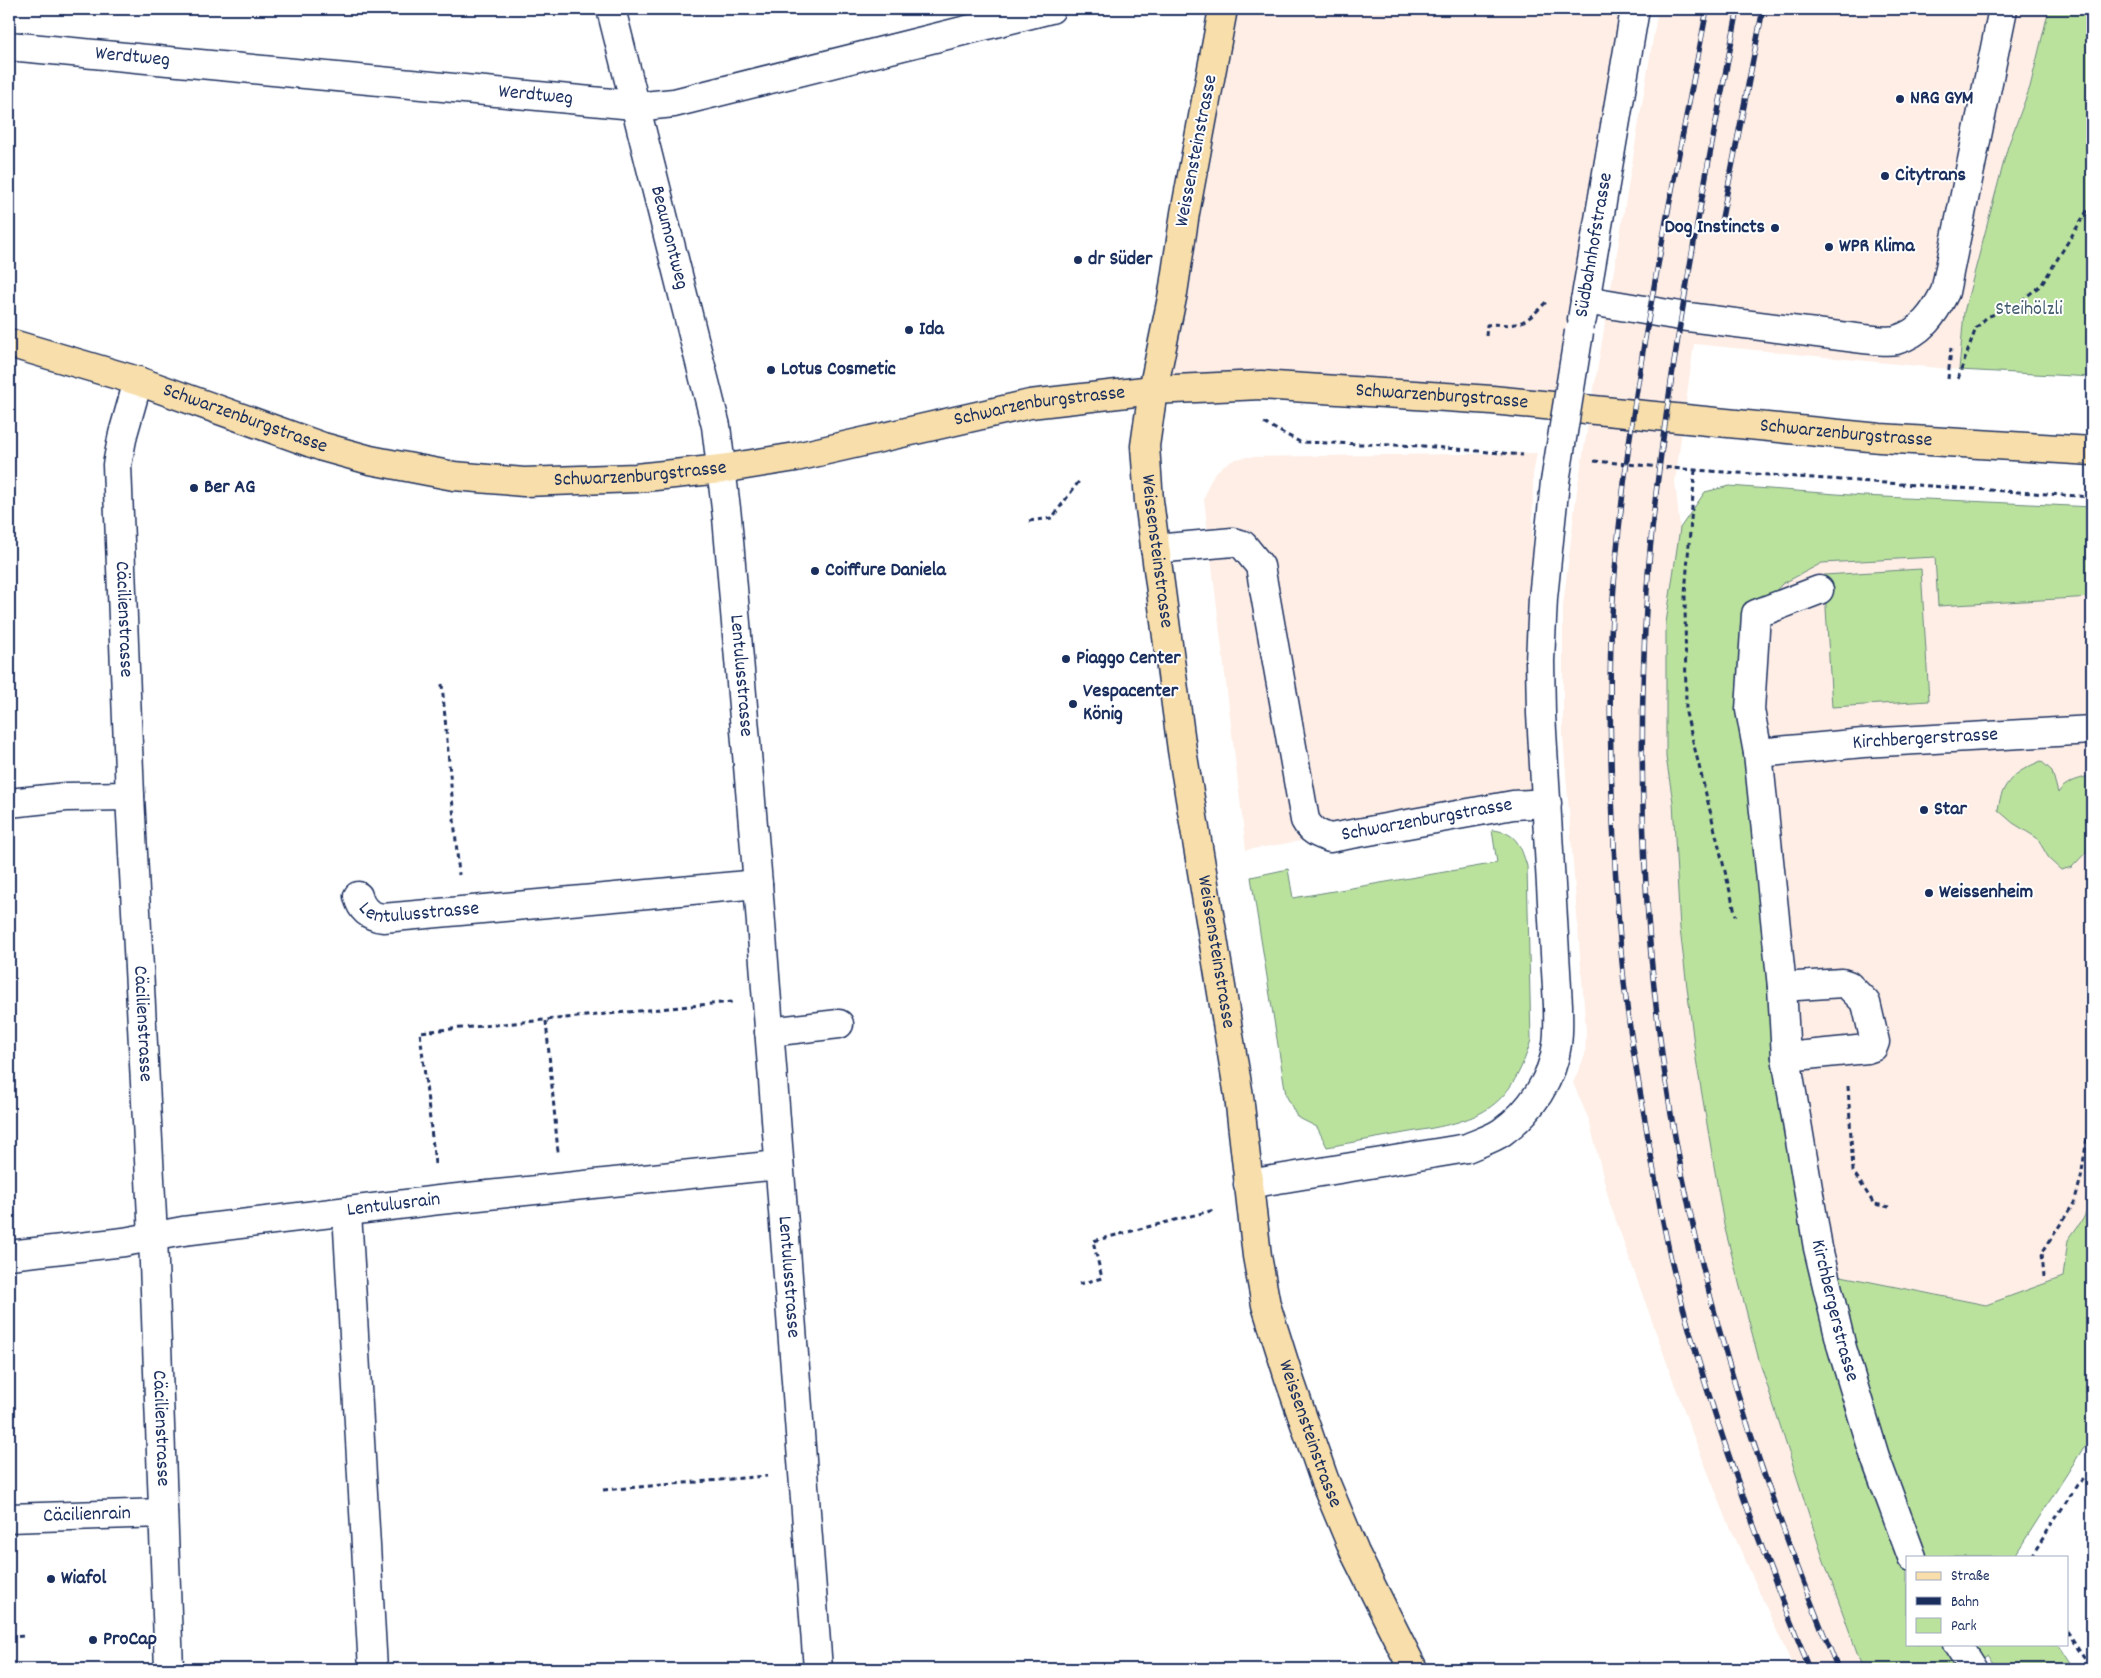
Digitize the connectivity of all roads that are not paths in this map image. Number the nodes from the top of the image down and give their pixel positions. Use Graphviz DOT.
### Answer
graph roads {
  1 [pos="611,9"];
  2 [pos="1051,9"];
  3 [pos="1223,9"];
  4 [pos="1635,9"];
  5 [pos="2003,9"];
  6 [pos="9,46"];
  7 [pos="634,105"];
  8 [pos="1585,300"];
  9 [pos="9,343"];
  10 [pos="138,381"];
  11 [pos="1153,390"];
  12 [pos="2092,452"];
  13 [pos="721,469"];
  14 [pos="1155,549"];
  15 [pos="1819,590"];
  16 [pos="2092,730"];
  17 [pos="1758,753"];
  18 [pos="130,796"];
  19 [pos="9,803"];
  20 [pos="1547,803"];
  21 [pos="758,884"];
  22 [pos="358,896"];
  23 [pos="1782,987"];
  24 [pos="839,1024"];
  25 [pos="769,1032"];
  26 [pos="1786,1057"];
  27 [pos="779,1165"];
  28 [pos="1248,1184"];
  29 [pos="347,1212"];
  30 [pos="153,1236"];
  31 [pos="9,1255"];
  32 [pos="163,1513"];
  33 [pos="9,1518"];
  34 [pos="1912,1556"];
  35 [pos="1958,1646"];
  36 [pos="169,1669"];
  37 [pos="373,1669"];
  38 [pos="818,1669"];
  39 [pos="1414,1669"];
  40 [pos="1972,1669"];
  1 -- 7 [label="street, Beaumontweg"];
  2 -- 7 [label="street, Werdtweg"];
  3 -- 11 [label="main road, Weissensteinstrasse"];
  4 -- 8 [label="street, Südbahnhofstrasse"];
  5 -- 8 [label="street"];
  6 -- 7 [label="street, Werdtweg"];
  7 -- 13 [label="street, Beaumontweg"];
  8 -- 20 [label="street, Südbahnhofstrasse, bridge"];
  9 -- 10 [label="main road, Schwarzenburgstrasse"];
  10 -- 13 [label="main road, Schwarzenburgstrasse"];
  10 -- 18 [label="street, Cäcilienstrasse"];
  11 -- 12 [label="main road, Schwarzenburgstrasse"];
  11 -- 13 [label="main road, Schwarzenburgstrasse"];
  11 -- 14 [label="main road, Weissensteinstrasse"];
  13 -- 21 [label="street, Lentulusstrasse"];
  14 -- 20 [label="street, Schwarzenburgstrasse"];
  14 -- 28 [label="main road, Weissensteinstrasse"];
  15 -- 17 [label="street, Kirchbergerstrasse"];
  16 -- 17 [label="street, Kirchbergerstrasse"];
  17 -- 23 [label="street, Kirchbergerstrasse"];
  18 -- 19 [label="street"];
  18 -- 30 [label="street, Cäcilienstrasse"];
  20 -- 28 [label="street"];
  21 -- 22 [label="street, Lentulusstrasse"];
  21 -- 25 [label="street, Lentulusstrasse"];
  23 -- 26 [label="street, Kirchbergerstrasse"];
  23 -- 26 [label="street"];
  24 -- 25 [label="street"];
  25 -- 27 [label="street, Lentulusstrasse"];
  26 -- 34 [label="street, Kirchbergerstrasse"];
  27 -- 29 [label="street, Lentulusrain"];
  27 -- 38 [label="street, Lentulusstrasse"];
  28 -- 39 [label="main road, Weissensteinstrasse"];
  29 -- 30 [label="street, Lentulusrain"];
  29 -- 37 [label="street"];
  30 -- 31 [label="street, Lentulusrain"];
  30 -- 32 [label="street, Cäcilienstrasse"];
  32 -- 33 [label="street, Cäcilienrain"];
  32 -- 36 [label="street, Cäcilienstrasse"];
  35 -- 40 [label="street"];
}
